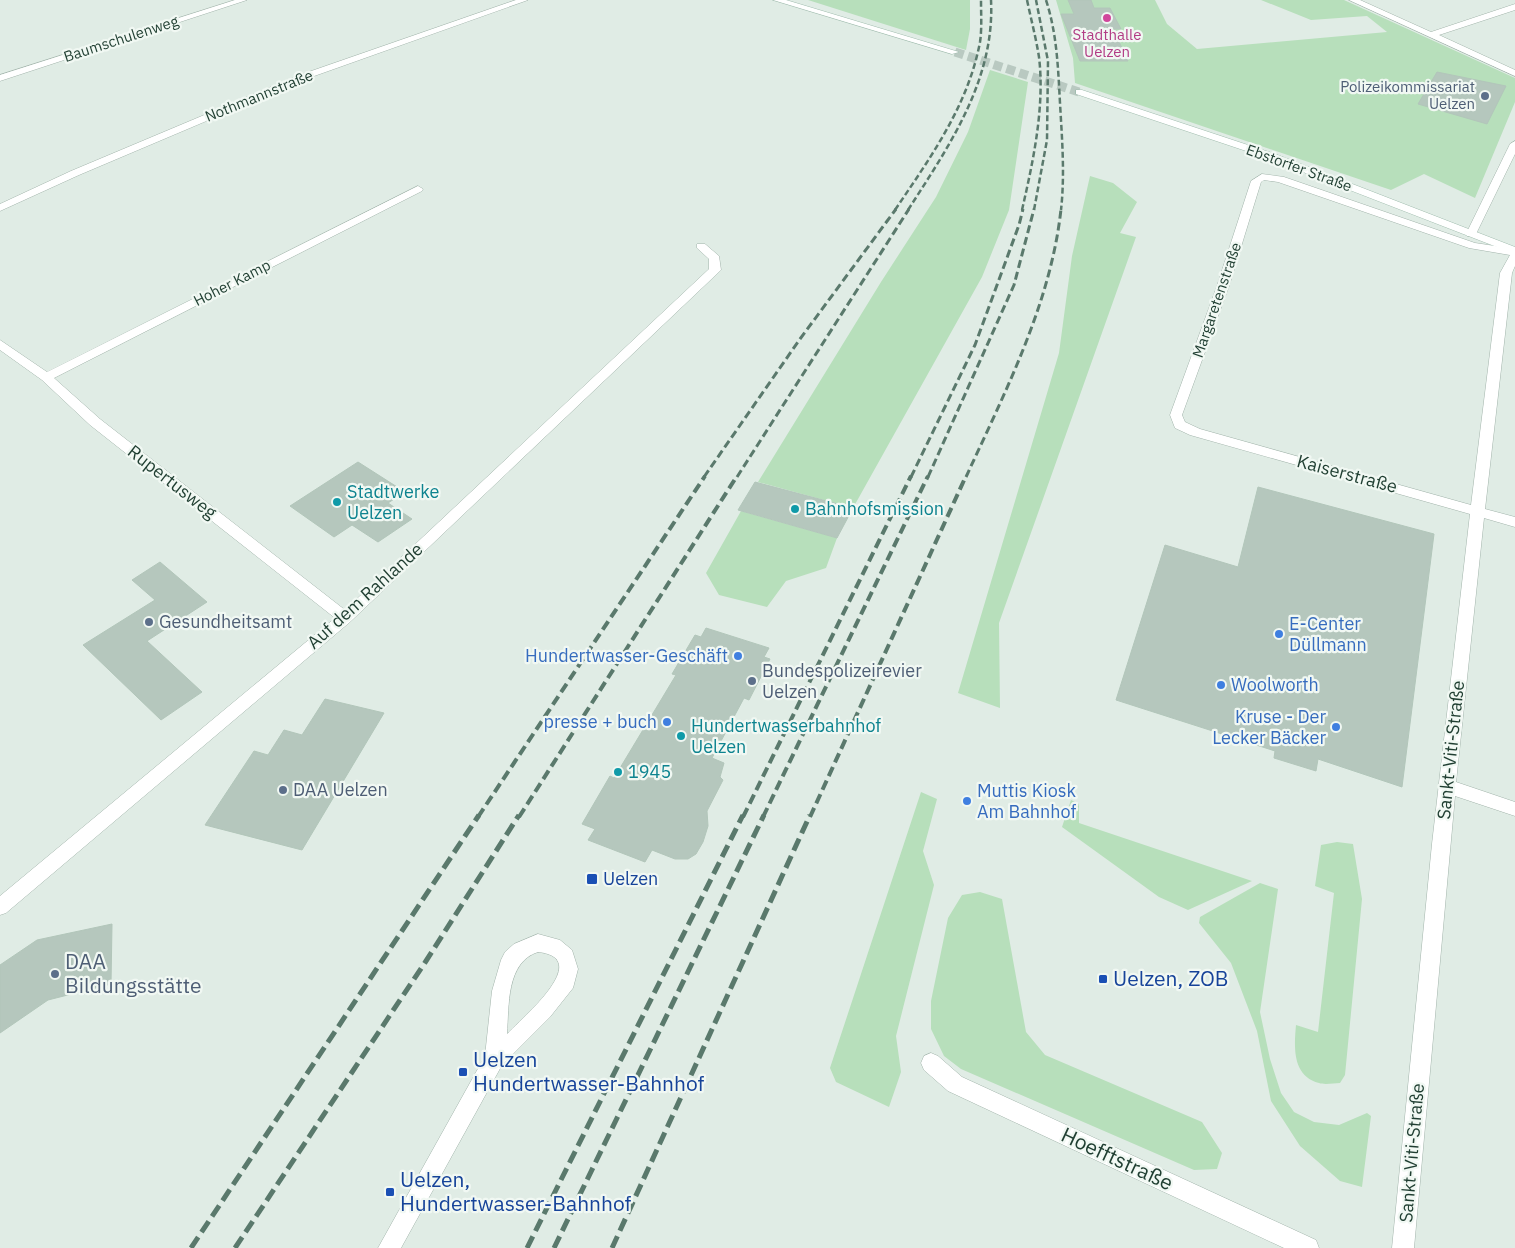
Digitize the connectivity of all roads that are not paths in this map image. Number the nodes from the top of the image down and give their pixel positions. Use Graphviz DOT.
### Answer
graph roads {
  1 [pos="243,0"];
  2 [pos="524,0"];
  3 [pos="777,0"];
  4 [pos="1353,0"];
  5 [pos="1509,0"];
  6 [pos="1515,2"];
  7 [pos="1515,7"];
  8 [pos="1431,35"];
  9 [pos="954,52"];
  10 [pos="1515,72"];
  11 [pos="0,78"];
  12 [pos="1079,92"];
  13 [pos="1515,144"];
  14 [pos="1262,177"];
  15 [pos="418,189"];
  16 [pos="0,208"];
  17 [pos="1471,234"];
  18 [pos="701,246"];
  19 [pos="1515,251"];
  20 [pos="1515,255"];
  21 [pos="0,344"];
  22 [pos="46,377"];
  23 [pos="1180,425"];
  24 [pos="1477,512"];
  25 [pos="1515,522"];
  26 [pos="345,618"];
  27 [pos="1448,786"];
  28 [pos="1515,809"];
  29 [pos="0,907"];
  30 [pos="495,1058"];
  31 [pos="931,1063"];
  32 [pos="389,1248"];
  33 [pos="1308,1248"];
  34 [pos="1403,1248"];
  1 -- 11 [label="street, Baumschulenweg"];
  2 -- 16 [label="street, Nothmannstraße"];
  3 -- 9 [label="street"];
  4 -- 8 [label="street"];
  5 -- 6 [label="street"];
  7 -- 8 [label="street"];
  8 -- 10 [label="street"];
  12 -- 17 [label="street, Ebstorfer Straße"];
  13 -- 17 [label="street"];
  14 -- 19 [label="street, Ebstorfer Straße"];
  14 -- 23 [label="street, Margaretenstraße"];
  15 -- 22 [label="street, Hoher Kamp"];
  17 -- 19 [label="street, Ebstorfer Straße"];
  18 -- 26 [label="street, Auf dem Rahlande"];
  20 -- 24 [label="street, Sankt-Viti-Straße"];
  21 -- 22 [label="street, Rupertusweg"];
  22 -- 26 [label="street, Rupertusweg"];
  23 -- 24 [label="street, Kaiserstraße"];
  24 -- 25 [label="street, Kaiserstraße"];
  24 -- 27 [label="street, Sankt-Viti-Straße"];
  26 -- 29 [label="street, Auf dem Rahlande"];
  27 -- 28 [label="street"];
  27 -- 34 [label="street, Sankt-Viti-Straße"];
  30 -- 30 [label="street"];
  30 -- 32 [label="street"];
  31 -- 33 [label="street, Hoefftstraße"];
}
